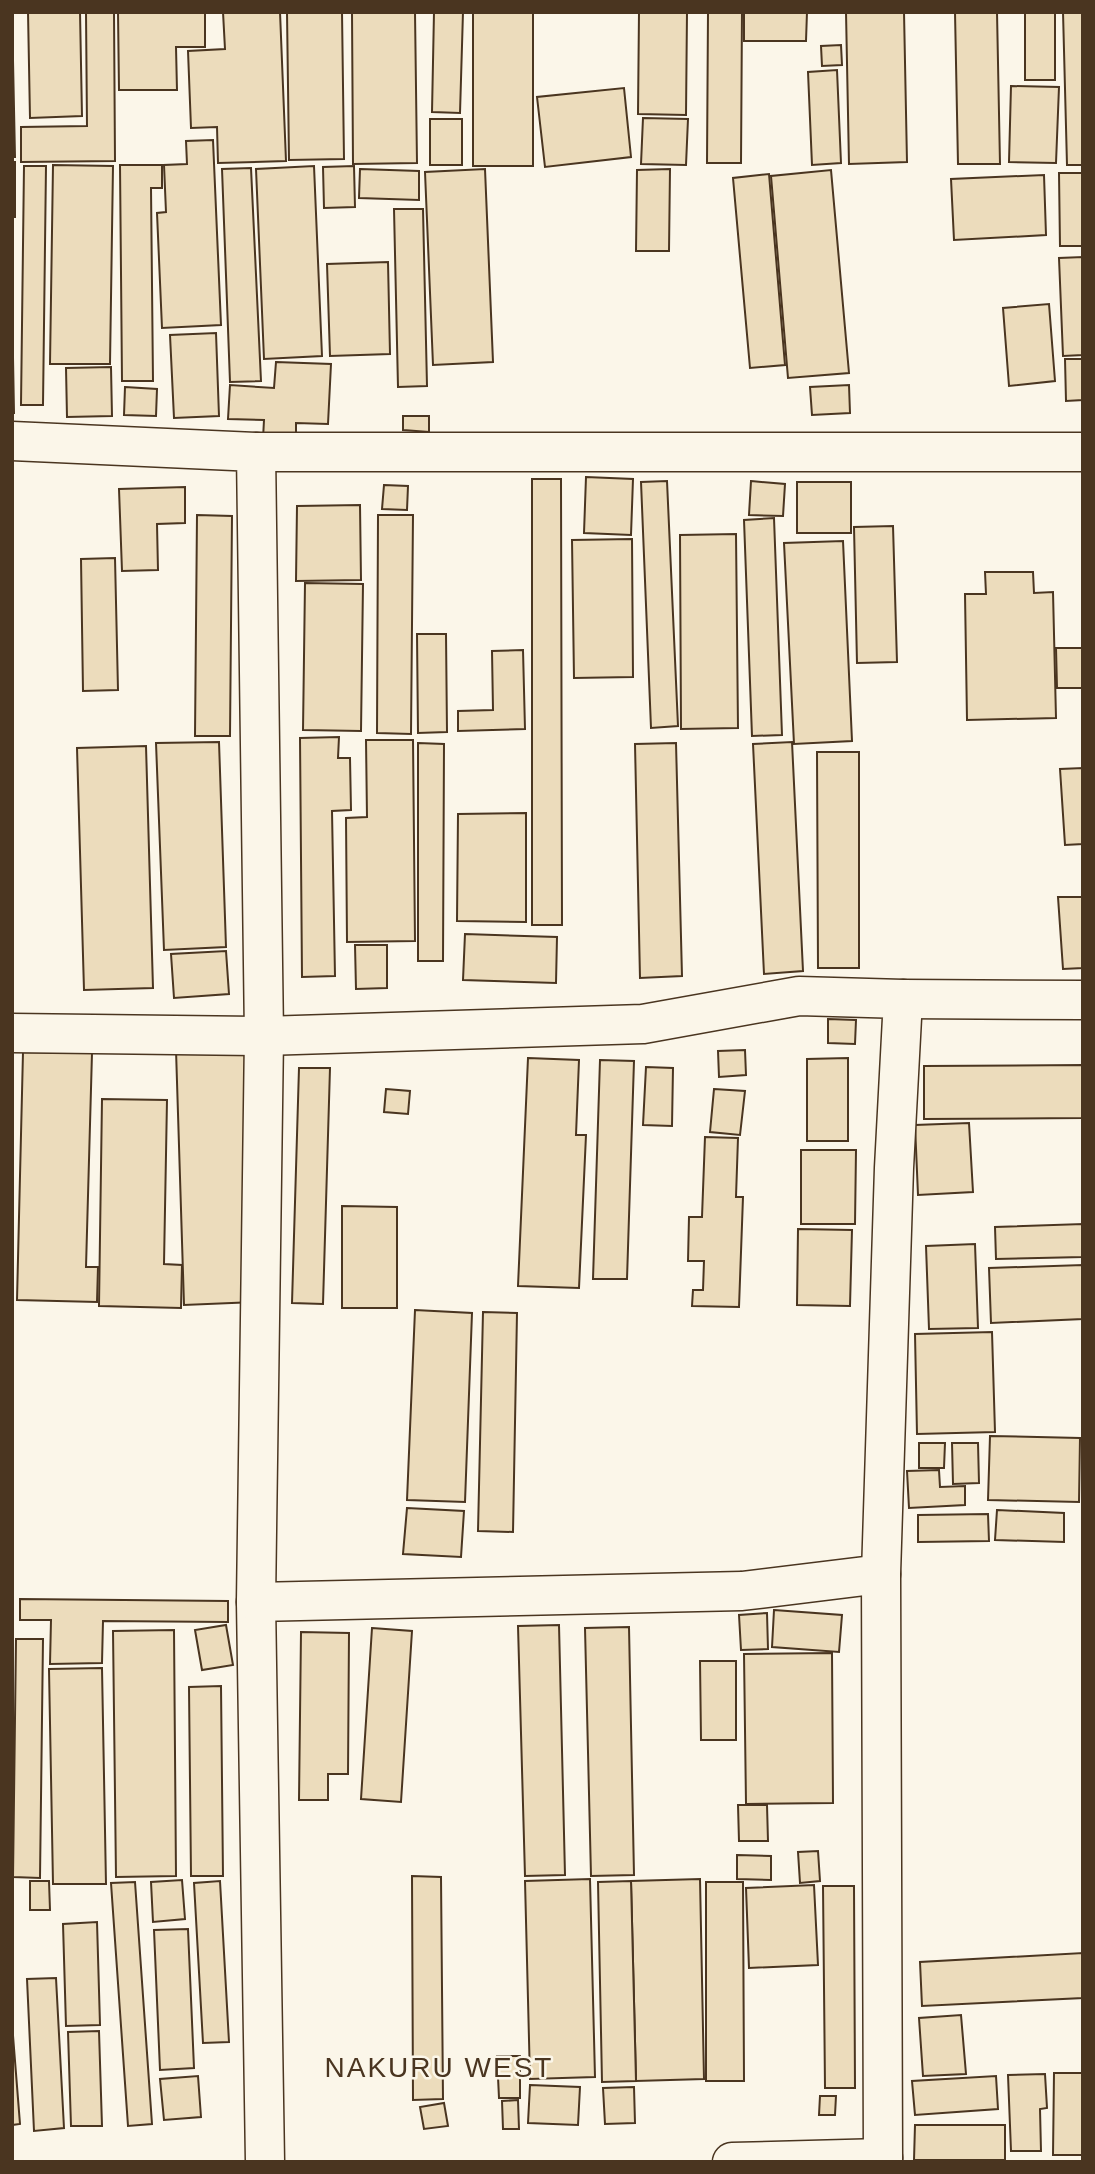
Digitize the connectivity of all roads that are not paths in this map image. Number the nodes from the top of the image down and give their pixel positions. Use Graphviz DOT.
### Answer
graph roads {
  1 [pos="12,441"];
  2 [pos="256,452"];
  3 [pos="1083,452"];
  4 [pos="903,999"];
  5 [pos="1083,1000"];
  6 [pos="12,1033"];
  7 [pos="264,1036"];
  8 [pos="881,1574"];
  9 [pos="256,1602"];
  10 [pos="883,2160"];
  11 [pos="265,2162"];
  12 [pos="732,2162"];
  1 -- 2 [label="street"];
  2 -- 3 [label="street"];
  2 -- 7 [label="street"];
  4 -- 5 [label="street"];
  4 -- 7 [label="street"];
  4 -- 8 [label="street"];
  6 -- 7 [label="street"];
  7 -- 9 [label="street"];
  8 -- 9 [label="street"];
  8 -- 10 [label="street"];
  9 -- 11 [label="street"];
  10 -- 12 [label="street"];
}
